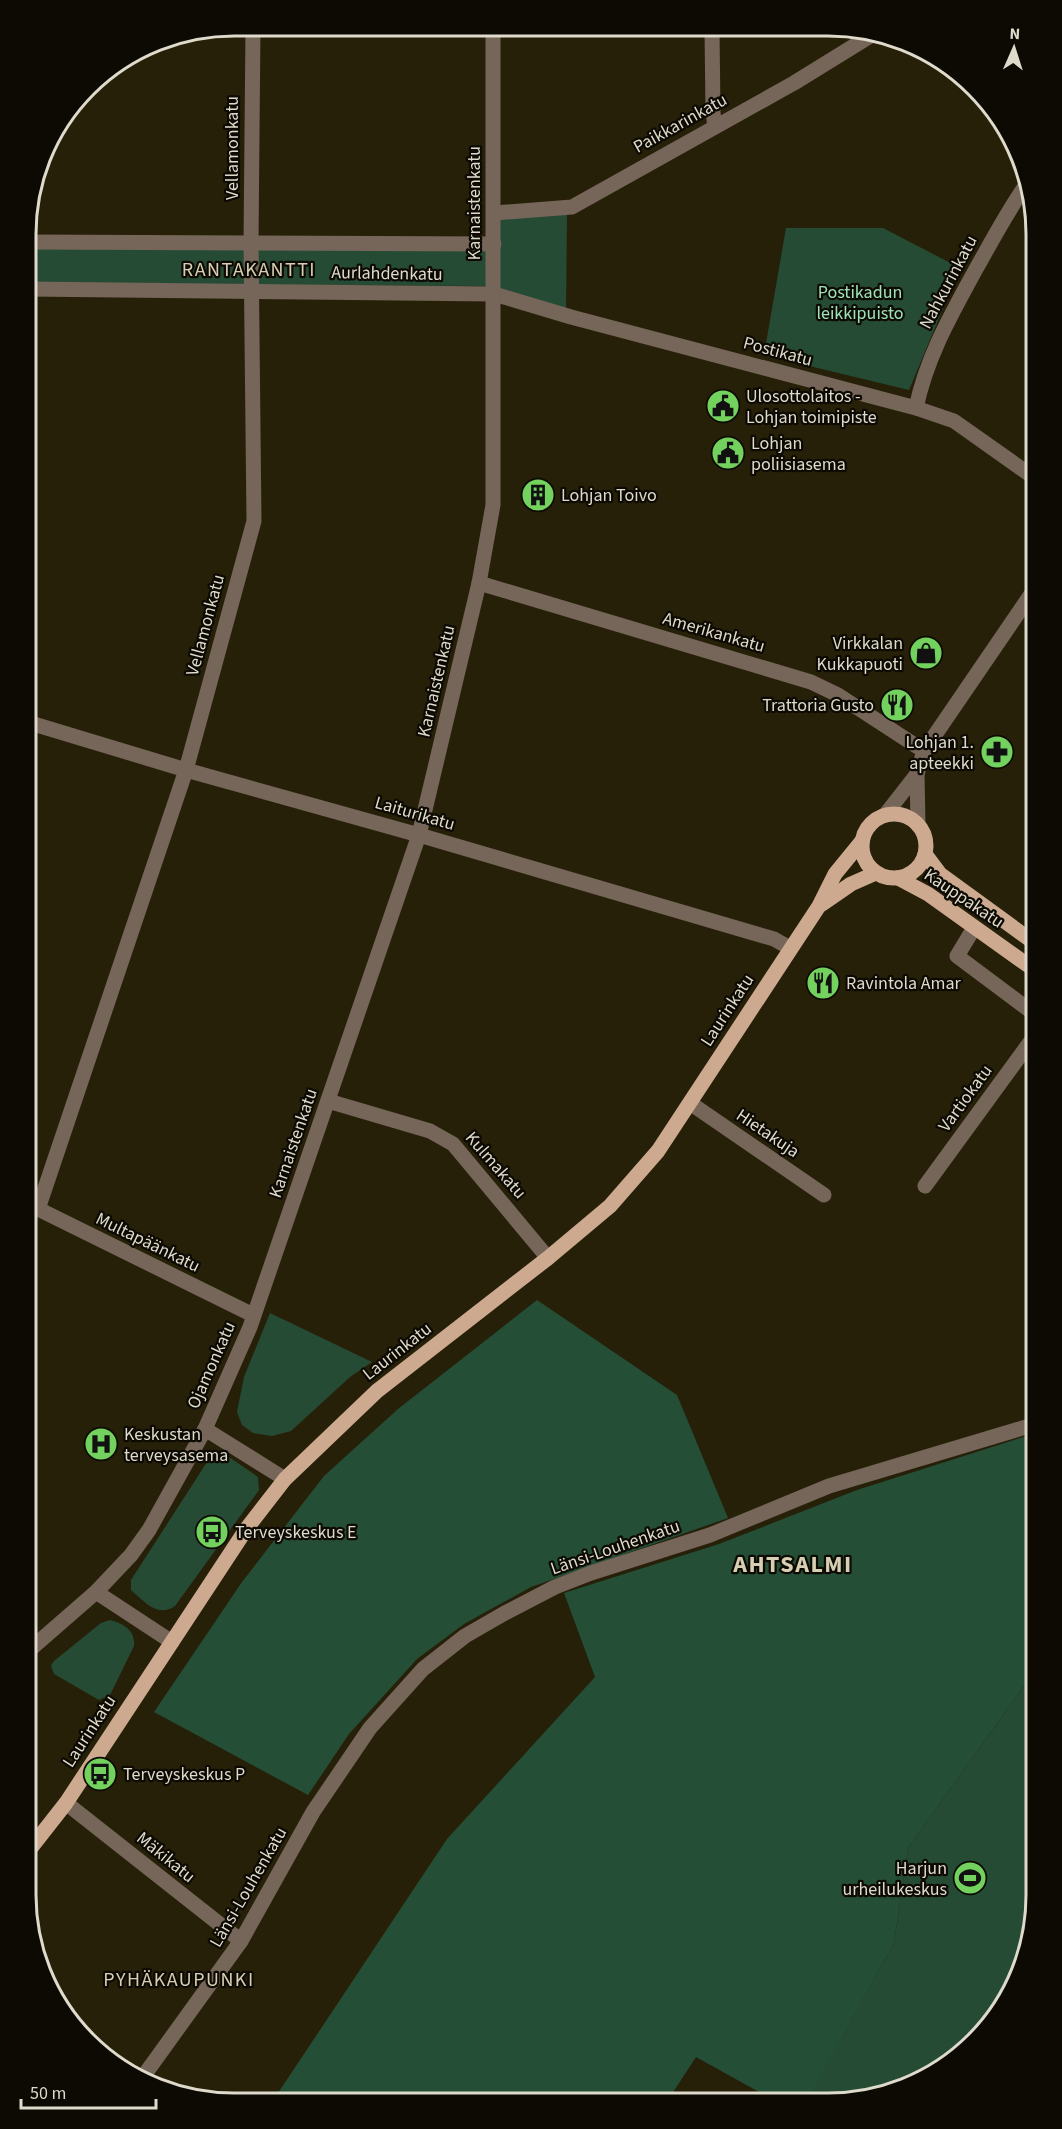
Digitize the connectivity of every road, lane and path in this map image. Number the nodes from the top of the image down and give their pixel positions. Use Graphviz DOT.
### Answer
graph roads {
  1 [pos="253,36"];
  2 [pos="493,36"];
  3 [pos="712,36"];
  4 [pos="864,40"];
  5 [pos="715,126"];
  6 [pos="1021,192"];
  7 [pos="494,213"];
  8 [pos="36,242"];
  9 [pos="251,243"];
  10 [pos="494,244"];
  11 [pos="36,289"];
  12 [pos="252,291"];
  13 [pos="494,294"];
  14 [pos="916,408"];
  15 [pos="1026,472"];
  16 [pos="479,583"];
  17 [pos="1026,602"];
  18 [pos="36,725"];
  19 [pos="924,751"];
  20 [pos="186,770"];
  21 [pos="917,774"];
  22 [pos="885,815"];
  23 [pos="918,825"];
  24 [pos="419,834"];
  25 [pos="862,840"];
  26 [pos="925,854"];
  27 [pos="876,873"];
  28 [pos="898,878"];
  29 [pos="819,906"];
  30 [pos="975,928"];
  31 [pos="1026,937"];
  32 [pos="790,948"];
  33 [pos="1026,964"];
  34 [pos="1026,1008"];
  35 [pos="1026,1048"];
  36 [pos="328,1101"];
  37 [pos="690,1103"];
  38 [pos="925,1186"];
  39 [pos="36,1195"];
  40 [pos="824,1195"];
  41 [pos="36,1208"];
  42 [pos="548,1258"];
  43 [pos="253,1315"];
  44 [pos="1026,1427"];
  45 [pos="205,1429"];
  46 [pos="285,1479"];
  47 [pos="96,1592"];
  48 [pos="172,1642"];
  49 [pos="36,1644"];
  50 [pos="66,1803"];
  51 [pos="36,1841"];
  52 [pos="241,1941"];
  53 [pos="146,2073"];
  1 -- 9 [label="street, Vellamonkatu"];
  2 -- 7 [label="street, Karnaistenkatu"];
  3 -- 5 [label="street"];
  4 -- 5 [label="street, Paikkarinkatu"];
  5 -- 7 [label="street, Paikkarinkatu"];
  6 -- 14 [label="street, Nahkurinkatu"];
  7 -- 10 [label="street, Karnaistenkatu"];
  8 -- 9 [label="street, Aurlahdenkatu"];
  9 -- 10 [label="street, Aurlahdenkatu"];
  9 -- 12 [label="street, Vellamonkatu"];
  10 -- 13 [label="street, Karnaistenkatu"];
  11 -- 12 [label="street, Aurlahdenkatu"];
  12 -- 13 [label="street, Aurlahdenkatu"];
  12 -- 20 [label="street, Vellamonkatu"];
  13 -- 14 [label="street, Postikatu"];
  13 -- 16 [label="street, Karnaistenkatu"];
  14 -- 15 [label="street, Postikatu"];
  16 -- 19 [label="street, Amerikankatu"];
  16 -- 24 [label="street, Karnaistenkatu"];
  17 -- 19 [label="street"];
  18 -- 20 [label="street, Laiturikatu"];
  19 -- 21 [label="street"];
  20 -- 24 [label="street, Laiturikatu"];
  20 -- 39 [label="street, Vellamonkatu"];
  21 -- 22 [label="street"];
  21 -- 23 [label="street"];
  22 -- 23 [label="main road"];
  22 -- 25 [label="main road"];
  23 -- 26 [label="main road"];
  24 -- 32 [label="street, Laiturikatu"];
  24 -- 36 [label="street, Karnaistenkatu"];
  25 -- 27 [label="main road"];
  25 -- 29 [label="main road, Laurinkatu"];
  26 -- 28 [label="main road"];
  26 -- 31 [label="main road, Kauppakatu"];
  27 -- 28 [label="main road"];
  27 -- 29 [label="main road, Laurinkatu"];
  28 -- 30 [label="main road, Kauppakatu"];
  29 -- 32 [label="main road, Laurinkatu"];
  30 -- 33 [label="main road, Kauppakatu"];
  30 -- 34 [label="street"];
  32 -- 37 [label="main road, Laurinkatu"];
  35 -- 38 [label="street, Vartiokatu"];
  36 -- 42 [label="street, Kulmakatu"];
  36 -- 43 [label="street, Karnaistenkatu"];
  37 -- 40 [label="street, Hietakuja"];
  37 -- 42 [label="main road, Laurinkatu"];
  41 -- 43 [label="street, Multapäänkatu"];
  42 -- 46 [label="main road, Laurinkatu"];
  43 -- 45 [label="street, Ojamonkatu"];
  44 -- 52 [label="street, Länsi-Louhenkatu"];
  45 -- 46 [label="street"];
  45 -- 47 [label="street, Ojamonkatu"];
  46 -- 48 [label="main road, Laurinkatu"];
  47 -- 48 [label="street"];
  47 -- 49 [label="street, Ojamonkatu"];
  48 -- 50 [label="main road, Laurinkatu"];
  50 -- 51 [label="main road, Laurinkatu"];
  50 -- 52 [label="street, Mäkikatu"];
  52 -- 53 [label="street, Länsi-Louhenkatu"];
}
